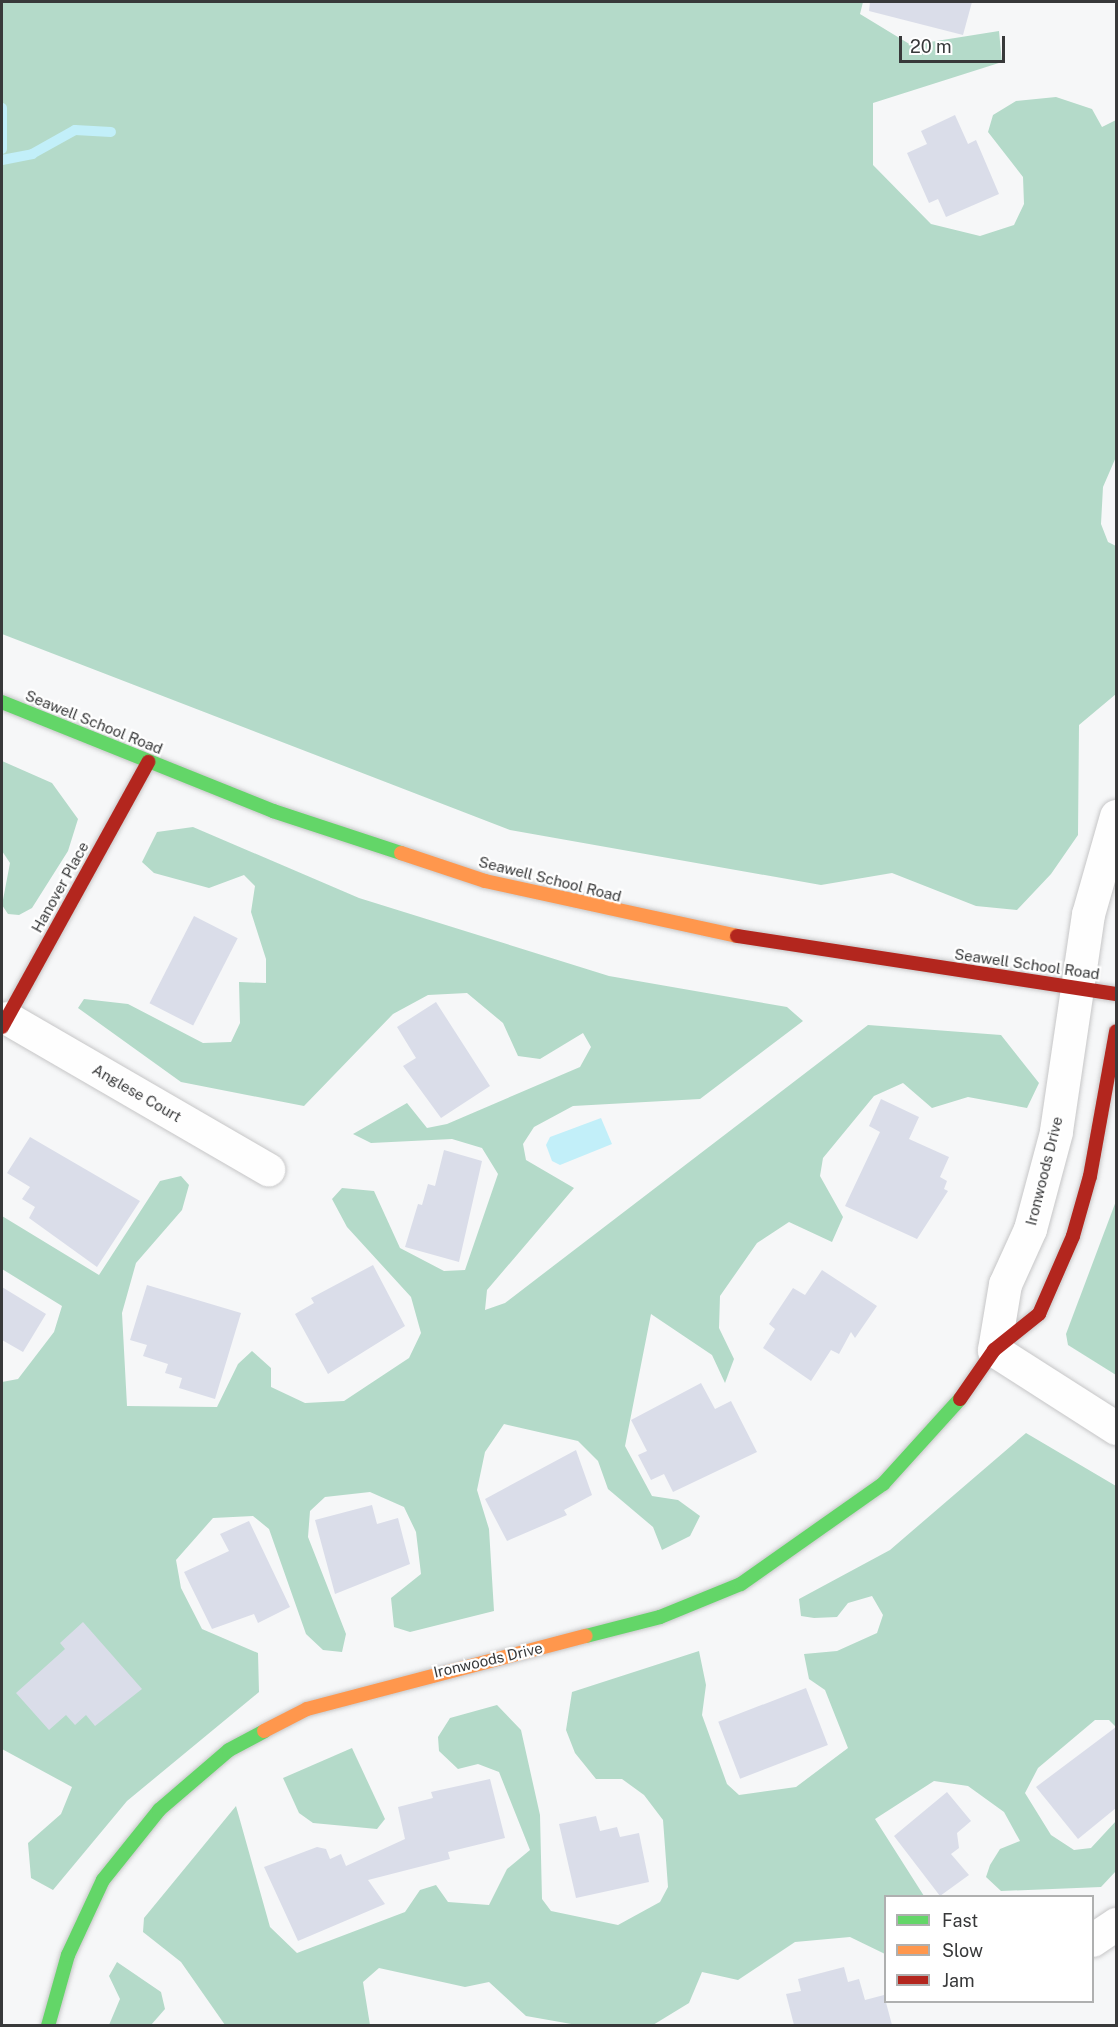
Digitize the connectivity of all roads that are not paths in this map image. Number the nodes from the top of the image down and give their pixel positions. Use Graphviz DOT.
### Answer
graph roads {
  1 [pos="2,702"];
  2 [pos="148,762"];
  3 [pos="1116,816"];
  4 [pos="1077,988"];
  5 [pos="1116,994"];
  6 [pos="4,1023"];
  7 [pos="1116,1031"];
  8 [pos="268,1169"];
  9 [pos="994,1350"];
  10 [pos="1116,1428"];
  11 [pos="1116,1924"];
  12 [pos="1094,1939"];
  13 [pos="48,2025"];
  1 -- 2 [label="street, Seawell School Road"];
  2 -- 4 [label="street, Seawell School Road"];
  2 -- 6 [label="street, Hanover Place"];
  3 -- 4 [label="street, Ironwoods Drive"];
  4 -- 5 [label="street, Seawell School Road"];
  4 -- 9 [label="street, Ironwoods Drive"];
  6 -- 8 [label="street, Anglese Court"];
  7 -- 9 [label="street, Ironwoods Drive"];
  9 -- 10 [label="street"];
  9 -- 13 [label="street, Ironwoods Drive"];
  11 -- 12 [label="street"];
}
